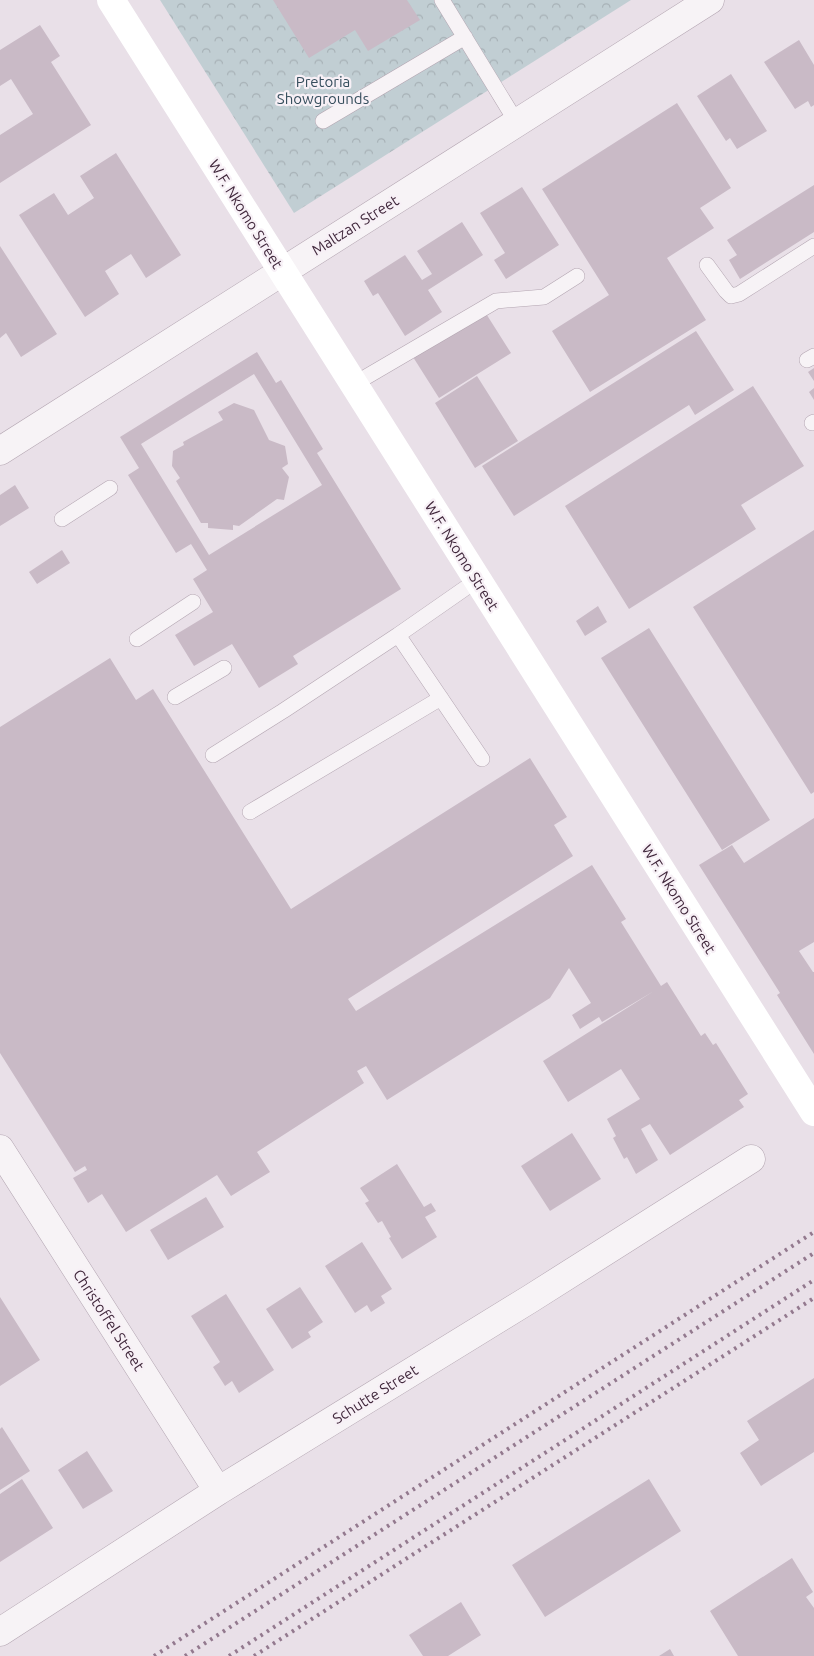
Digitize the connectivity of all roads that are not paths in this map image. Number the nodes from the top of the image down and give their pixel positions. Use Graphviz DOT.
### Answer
graph roads {
  1 [pos="111,0"];
  2 [pos="442,0"];
  3 [pos="710,0"];
  4 [pos="465,37"];
  5 [pos="323,121"];
  6 [pos="517,123"];
  7 [pos="814,246"];
  8 [pos="707,265"];
  9 [pos="282,272"];
  10 [pos="577,276"];
  11 [pos="354,384"];
  12 [pos="0,451"];
  13 [pos="110,488"];
  14 [pos="62,519"];
  15 [pos="477,580"];
  16 [pos="193,602"];
  17 [pos="398,635"];
  18 [pos="137,638"];
  19 [pos="224,668"];
  20 [pos="175,697"];
  21 [pos="441,698"];
  22 [pos="213,755"];
  23 [pos="482,760"];
  24 [pos="250,812"];
  25 [pos="814,1112"];
  26 [pos="0,1149"];
  27 [pos="751,1159"];
  28 [pos="218,1491"];
  29 [pos="0,1632"];
  1 -- 9 [label="main road, W.F. Nkomo Street"];
  2 -- 4 [label="lane"];
  3 -- 6 [label="street, Maltzan Street"];
  4 -- 5 [label="lane"];
  4 -- 6 [label="lane"];
  6 -- 9 [label="street, Maltzan Street"];
  7 -- 8 [label="lane"];
  9 -- 11 [label="main road, W.F. Nkomo Street"];
  9 -- 12 [label="street, Maltzan Street"];
  10 -- 11 [label="lane"];
  11 -- 15 [label="main road, W.F. Nkomo Street"];
  13 -- 14 [label="lane"];
  15 -- 17 [label="lane"];
  15 -- 25 [label="main road, W.F. Nkomo Street"];
  16 -- 18 [label="lane"];
  17 -- 21 [label="lane"];
  17 -- 22 [label="lane"];
  19 -- 20 [label="lane"];
  21 -- 23 [label="lane"];
  21 -- 24 [label="lane"];
  26 -- 28 [label="street, Christoffel Street"];
  27 -- 28 [label="street, Schutte Street"];
  28 -- 29 [label="street, Schutte Street"];
}
